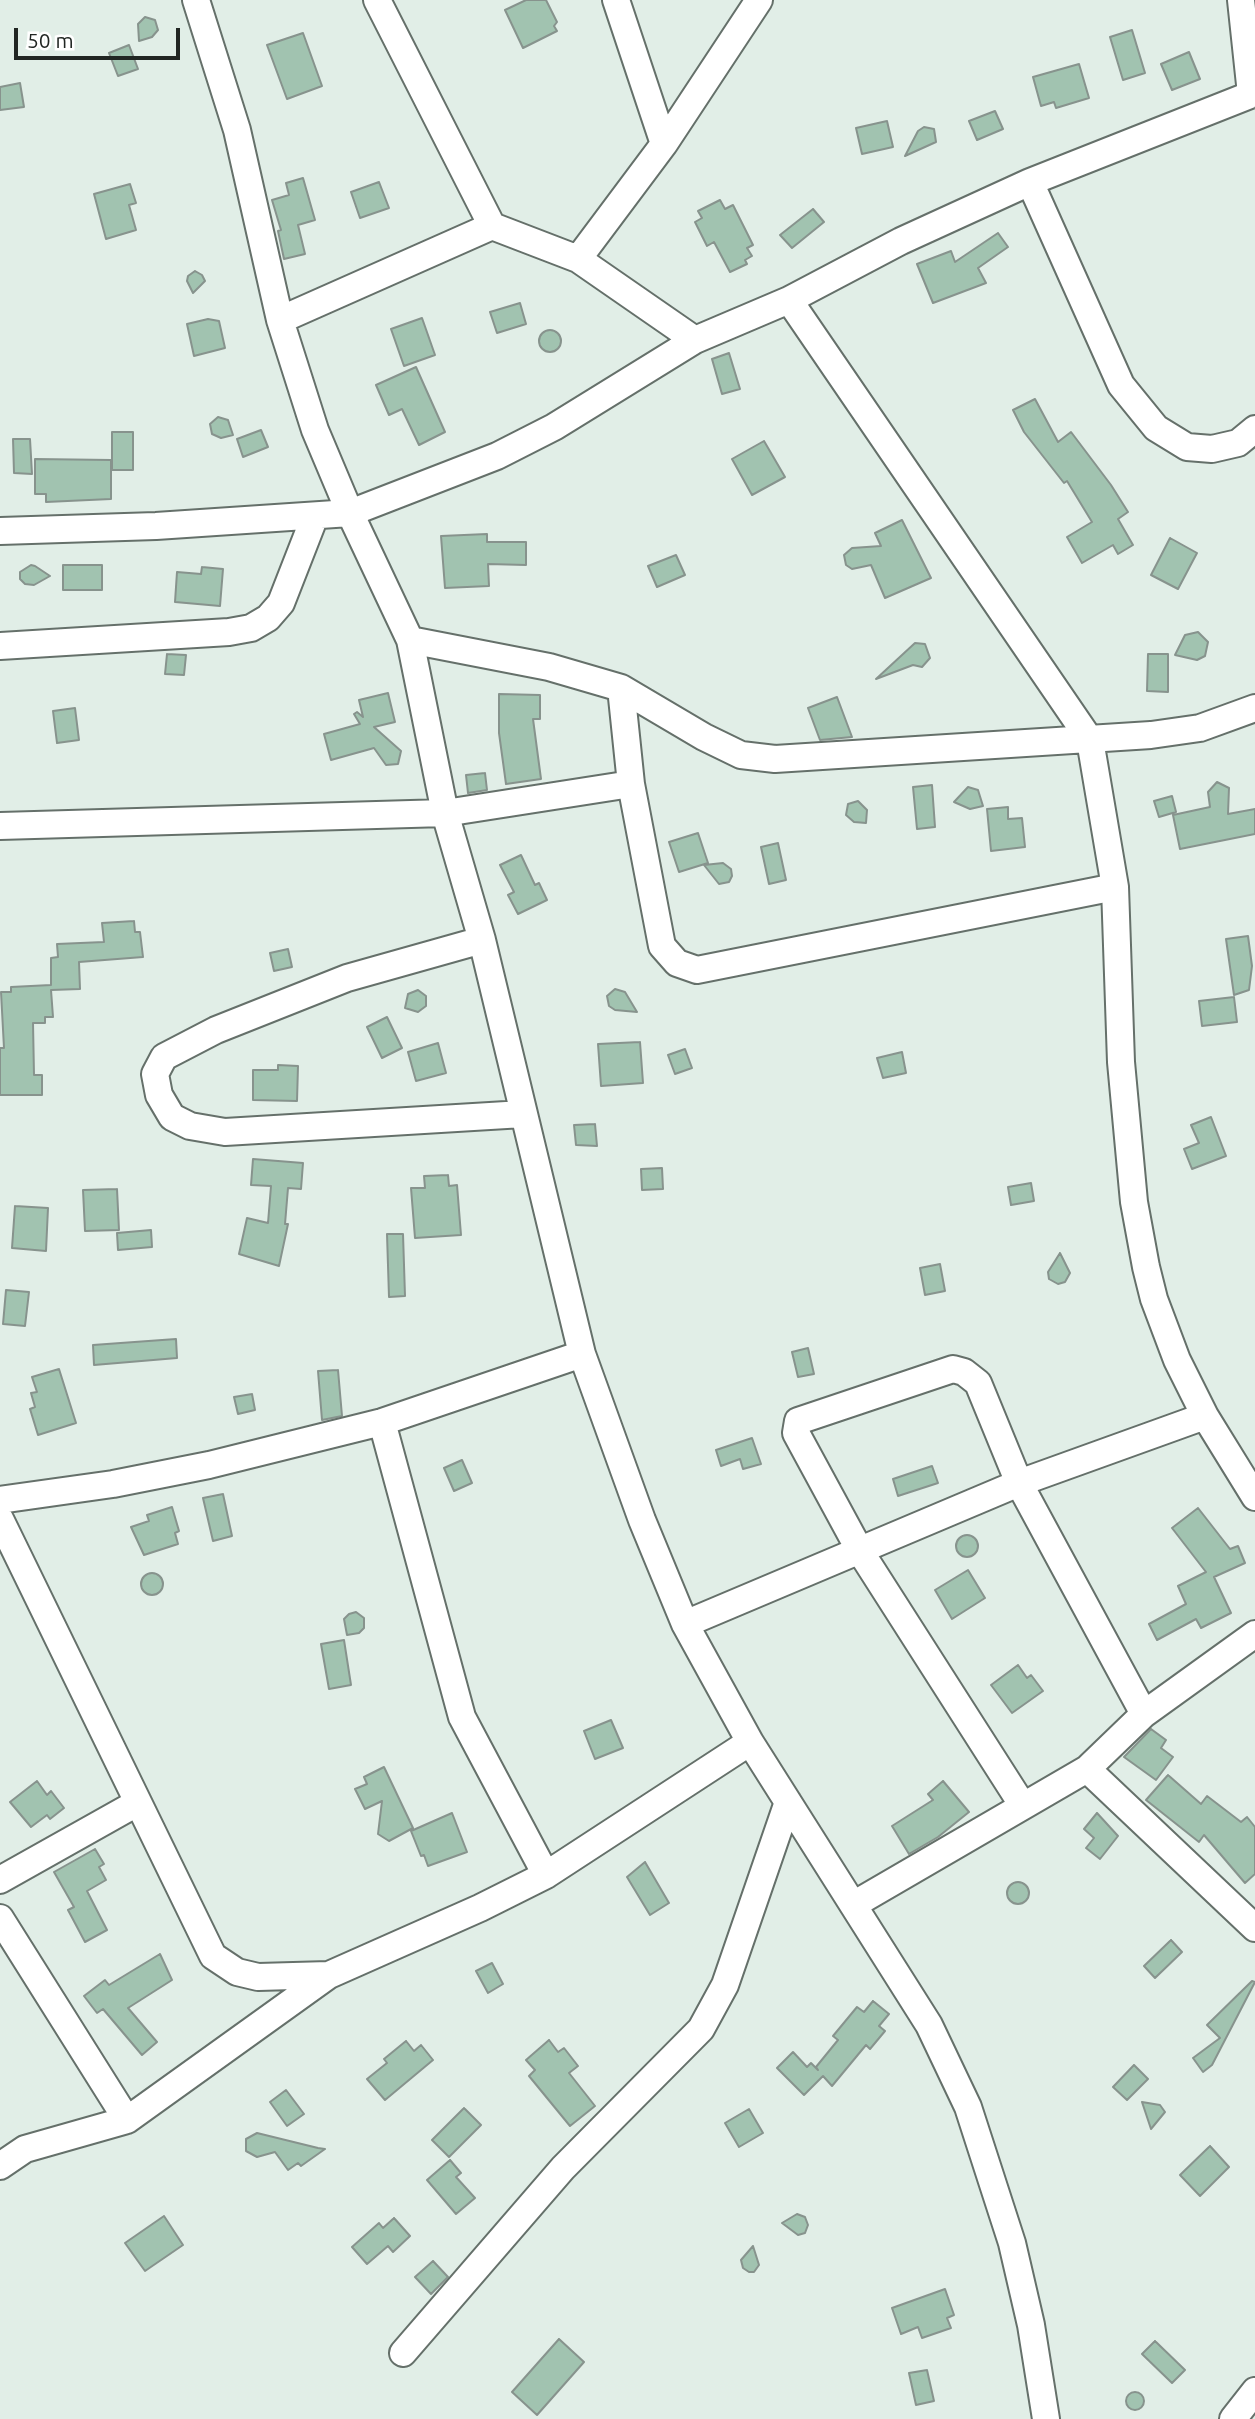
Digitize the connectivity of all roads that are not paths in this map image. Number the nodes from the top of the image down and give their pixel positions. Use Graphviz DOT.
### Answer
graph roads {
  1 [pos="196,0"];
  2 [pos="377,0"];
  3 [pos="616,0"];
  4 [pos="759,0"];
  5 [pos="1241,0"];
  6 [pos="1253,94"];
  7 [pos="664,144"];
  8 [pos="1030,182"];
  9 [pos="492,226"];
  10 [pos="579,259"];
  11 [pos="789,300"];
  12 [pos="280,320"];
  13 [pos="695,340"];
  14 [pos="1255,429"];
  15 [pos="350,513"];
  16 [pos="314,516"];
  17 [pos="0,531"];
  18 [pos="410,640"];
  19 [pos="0,646"];
  20 [pos="621,688"];
  21 [pos="1255,708"];
  22 [pos="1090,740"];
  23 [pos="631,784"];
  24 [pos="445,813"];
  25 [pos="0,825"];
  26 [pos="1115,887"];
  27 [pos="482,940"];
  28 [pos="523,1114"];
  29 [pos="582,1354"];
  30 [pos="1205,1416"];
  31 [pos="382,1422"];
  32 [pos="1019,1483"];
  33 [pos="1255,1497"];
  34 [pos="0,1500"];
  35 [pos="0,1518"];
  36 [pos="860,1551"];
  37 [pos="685,1624"];
  38 [pos="1255,1634"];
  39 [pos="1144,1713"];
  40 [pos="750,1742"];
  41 [pos="1087,1769"];
  42 [pos="138,1802"];
  43 [pos="788,1802"];
  44 [pos="1023,1806"];
  45 [pos="546,1875"];
  46 [pos="0,1880"];
  47 [pos="853,1905"];
  48 [pos="0,1918"];
  49 [pos="1255,1928"];
  50 [pos="328,1975"];
  51 [pos="127,2120"];
  52 [pos="0,2166"];
  53 [pos="403,2353"];
  54 [pos="1255,2391"];
  55 [pos="1046,2419"];
  56 [pos="1233,2419"];
  1 -- 12 [label="street"];
  2 -- 9 [label="street"];
  3 -- 7 [label="street"];
  4 -- 7 [label="street"];
  5 -- 6 [label="street"];
  6 -- 8 [label="street"];
  7 -- 10 [label="street"];
  8 -- 11 [label="street"];
  8 -- 14 [label="street"];
  9 -- 10 [label="street"];
  9 -- 12 [label="street"];
  10 -- 13 [label="street"];
  11 -- 13 [label="street"];
  11 -- 22 [label="street"];
  12 -- 15 [label="street"];
  13 -- 15 [label="street"];
  15 -- 16 [label="street"];
  15 -- 18 [label="street"];
  16 -- 17 [label="street"];
  16 -- 19 [label="street"];
  18 -- 20 [label="street"];
  18 -- 24 [label="street"];
  20 -- 22 [label="street"];
  20 -- 23 [label="street"];
  21 -- 22 [label="street"];
  22 -- 26 [label="street"];
  23 -- 24 [label="street"];
  23 -- 26 [label="street"];
  24 -- 25 [label="street"];
  24 -- 27 [label="street"];
  26 -- 30 [label="street"];
  27 -- 28 [label="street"];
  27 -- 28 [label="street"];
  28 -- 29 [label="street"];
  29 -- 31 [label="street"];
  29 -- 37 [label="street"];
  30 -- 32 [label="street"];
  30 -- 33 [label="street"];
  31 -- 34 [label="street"];
  31 -- 45 [label="street"];
  32 -- 36 [label="street"];
  32 -- 36 [label="street"];
  32 -- 39 [label="street"];
  35 -- 42 [label="street"];
  36 -- 37 [label="street"];
  36 -- 44 [label="street"];
  37 -- 40 [label="street"];
  38 -- 39 [label="street"];
  39 -- 41 [label="street"];
  40 -- 43 [label="street"];
  40 -- 45 [label="street"];
  41 -- 44 [label="street"];
  41 -- 49 [label="street"];
  42 -- 46 [label="street"];
  42 -- 50 [label="street"];
  43 -- 47 [label="street"];
  43 -- 53 [label="street"];
  44 -- 47 [label="street"];
  45 -- 50 [label="street"];
  47 -- 55 [label="street"];
  48 -- 51 [label="street"];
  50 -- 51 [label="street"];
  51 -- 52 [label="street"];
  54 -- 56 [label="street"];
}
